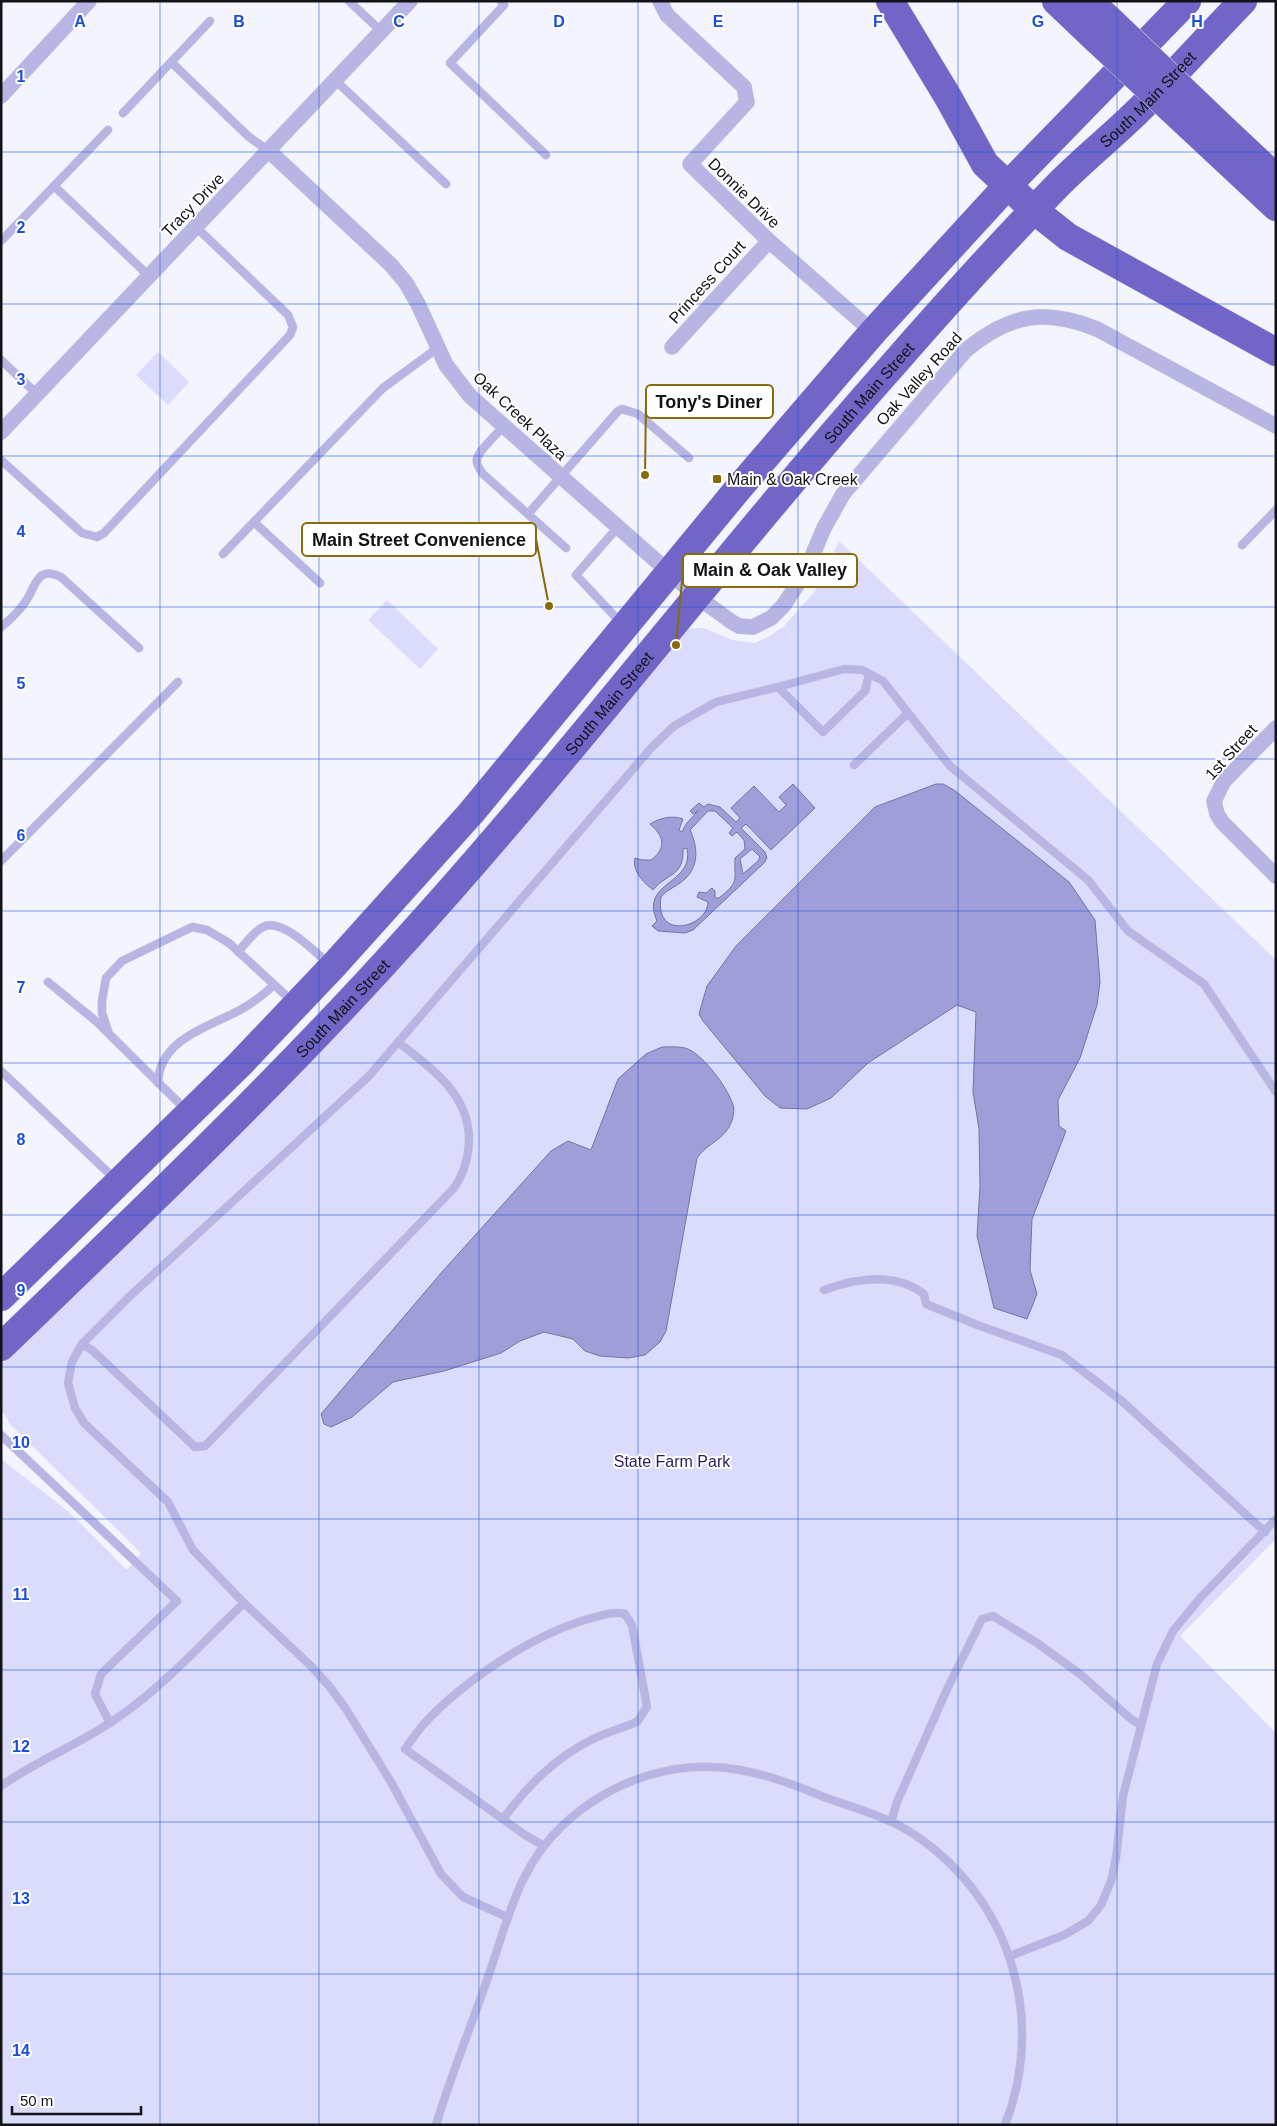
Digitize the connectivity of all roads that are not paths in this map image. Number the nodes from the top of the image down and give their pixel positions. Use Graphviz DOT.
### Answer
graph roads {
  1 [pos="89,1"];
  2 [pos="349,1"];
  3 [pos="410,1"];
  4 [pos="501,1"];
  5 [pos="660,1"];
  6 [pos="890,1"];
  7 [pos="1056,1"];
  8 [pos="1089,1"];
  9 [pos="1187,1"];
  10 [pos="1243,1"];
  11 [pos="210,21"];
  12 [pos="1105,31"];
  13 [pos="382,32"];
  14 [pos="171,62"];
  15 [pos="336,81"];
  16 [pos="1,96"];
  17 [pos="124,113"];
  18 [pos="108,130"];
  19 [pos="1222,142"];
  20 [pos="269,150"];
  21 [pos="546,156"];
  22 [pos="985,164"];
  23 [pos="1276,178"];
  24 [pos="446,184"];
  25 [pos="1008,185"];
  26 [pos="54,186"];
  27 [pos="1276,207"];
  28 [pos="1034,210"];
  29 [pos="196,227"];
  30 [pos="970,227"];
  31 [pos="2,240"];
  32 [pos="769,241"];
  33 [pos="149,276"];
  34 [pos="873,332"];
  35 [pos="439,347"];
  36 [pos="672,347"];
  37 [pos="1276,352"];
  38 [pos="1,360"];
  39 [pos="37,394"];
  40 [pos="504,426"];
  41 [pos="1276,426"];
  42 [pos="1,432"];
  43 [pos="689,458"];
  44 [pos="1,460"];
  45 [pos="561,477"];
  46 [pos="1276,510"];
  47 [pos="528,514"];
  48 [pos="254,522"];
  49 [pos="618,528"];
  50 [pos="1242,544"];
  51 [pos="566,548"];
  52 [pos="223,554"];
  53 [pos="668,572"];
  54 [pos="320,583"];
  55 [pos="696,596"];
  56 [pos="624,626"];
  57 [pos="1,627"];
  58 [pos="139,648"];
  59 [pos="870,674"];
  60 [pos="178,682"];
  61 [pos="778,687"];
  62 [pos="908,713"];
  63 [pos="1276,728"];
  64 [pos="854,765"];
  65 [pos="1,862"];
  66 [pos="1276,876"];
  67 [pos="238,952"];
  68 [pos="333,966"];
  69 [pos="48,982"];
  70 [pos="274,985"];
  71 [pos="361,988"];
  72 [pos="296,1004"];
  73 [pos="109,1034"];
  74 [pos="398,1042"];
  75 [pos="1,1071"];
  76 [pos="158,1083"];
  77 [pos="1276,1092"];
  78 [pos="190,1114"];
  79 [pos="120,1183"];
  80 [pos="824,1290"];
  81 [pos="1,1297"];
  82 [pos="82,1344"];
  83 [pos="1,1347"];
  84 [pos="1,1435"];
  85 [pos="1276,1520"];
  86 [pos="1265,1532"];
  87 [pos="244,1603"];
  88 [pos="110,1723"];
  89 [pos="1141,1725"];
  90 [pos="1,1786"];
  91 [pos="503,1819"];
  92 [pos="891,1822"];
  93 [pos="544,1846"];
  94 [pos="507,1917"];
  95 [pos="1010,1956"];
  96 [pos="436,2125"];
  97 [pos="1005,2125"];
  1 -- 16 [label="street"];
  2 -- 13 [label="lane"];
  3 -- 13 [label="street, Tracy Drive"];
  4 -- 21 [label="lane"];
  5 -- 32 [label="street, Donnie Drive"];
  6 -- 22 [label="highway"];
  7 -- 12 [label="highway"];
  8 -- 12 [label="highway"];
  9 -- 25 [label="highway"];
  10 -- 28 [label="highway, South Main Street"];
  11 -- 14 [label="lane"];
  12 -- 19 [label="highway, bridge"];
  13 -- 15 [label="street, Tracy Drive"];
  14 -- 17 [label="lane"];
  14 -- 20 [label="lane"];
  15 -- 20 [label="street, Tracy Drive"];
  15 -- 24 [label="lane"];
  18 -- 26 [label="lane"];
  19 -- 23 [label="highway"];
  19 -- 27 [label="highway"];
  20 -- 29 [label="street, Tracy Drive"];
  20 -- 35 [label="street, Oak Creek Plaza"];
  22 -- 25 [label="highway"];
  22 -- 30 [label="highway"];
  25 -- 28 [label="highway"];
  25 -- 30 [label="highway"];
  26 -- 31 [label="lane"];
  26 -- 33 [label="lane"];
  28 -- 37 [label="highway"];
  28 -- 55 [label="highway, South Main Street"];
  29 -- 33 [label="street, Tracy Drive"];
  29 -- 44 [label="lane"];
  30 -- 34 [label="highway"];
  32 -- 34 [label="street, Donnie Drive"];
  32 -- 36 [label="street, Princess Court"];
  33 -- 39 [label="street, Tracy Drive"];
  34 -- 53 [label="highway"];
  35 -- 40 [label="street, Oak Creek Plaza"];
  35 -- 48 [label="lane"];
  38 -- 39 [label="lane"];
  39 -- 42 [label="street, Tracy Drive"];
  40 -- 45 [label="street, Oak Creek Plaza"];
  40 -- 47 [label="lane"];
  41 -- 55 [label="street, Oak Valley Road"];
  43 -- 45 [label="lane"];
  45 -- 47 [label="lane"];
  45 -- 49 [label="street, Oak Creek Plaza"];
  46 -- 50 [label="lane"];
  47 -- 51 [label="lane"];
  48 -- 52 [label="lane"];
  48 -- 54 [label="lane"];
  49 -- 53 [label="street, Oak Creek Plaza"];
  49 -- 56 [label="lane"];
  53 -- 55 [label="street, Oak Creek Plaza"];
  53 -- 56 [label="highway"];
  55 -- 71 [label="highway, South Main Street"];
  56 -- 68 [label="highway"];
  57 -- 58 [label="lane"];
  59 -- 61 [label="lane"];
  59 -- 61 [label="lane"];
  59 -- 62 [label="lane"];
  60 -- 65 [label="lane"];
  61 -- 74 [label="lane"];
  62 -- 64 [label="lane"];
  62 -- 77 [label="lane"];
  63 -- 66 [label="street, 1st Street"];
  67 -- 68 [label="lane"];
  67 -- 70 [label="lane"];
  67 -- 73 [label="lane"];
  68 -- 71 [label="highway"];
  68 -- 72 [label="highway"];
  69 -- 73 [label="lane"];
  70 -- 72 [label="lane"];
  70 -- 76 [label="lane"];
  71 -- 83 [label="highway, South Main Street"];
  72 -- 78 [label="highway"];
  73 -- 76 [label="lane"];
  74 -- 82 [label="lane"];
  74 -- 82 [label="lane"];
  75 -- 79 [label="lane"];
  76 -- 78 [label="lane"];
  78 -- 79 [label="highway"];
  79 -- 81 [label="highway"];
  80 -- 86 [label="lane"];
  82 -- 87 [label="lane"];
  84 -- 88 [label="lane"];
  85 -- 86 [label="lane"];
  86 -- 89 [label="lane"];
  87 -- 88 [label="lane"];
  87 -- 94 [label="lane"];
  88 -- 90 [label="lane"];
  89 -- 92 [label="lane"];
  89 -- 95 [label="lane"];
  91 -- 91 [label="lane"];
  91 -- 93 [label="lane"];
  92 -- 93 [label="lane"];
  92 -- 95 [label="lane"];
  93 -- 94 [label="lane"];
  94 -- 96 [label="lane"];
  95 -- 97 [label="lane"];
}
